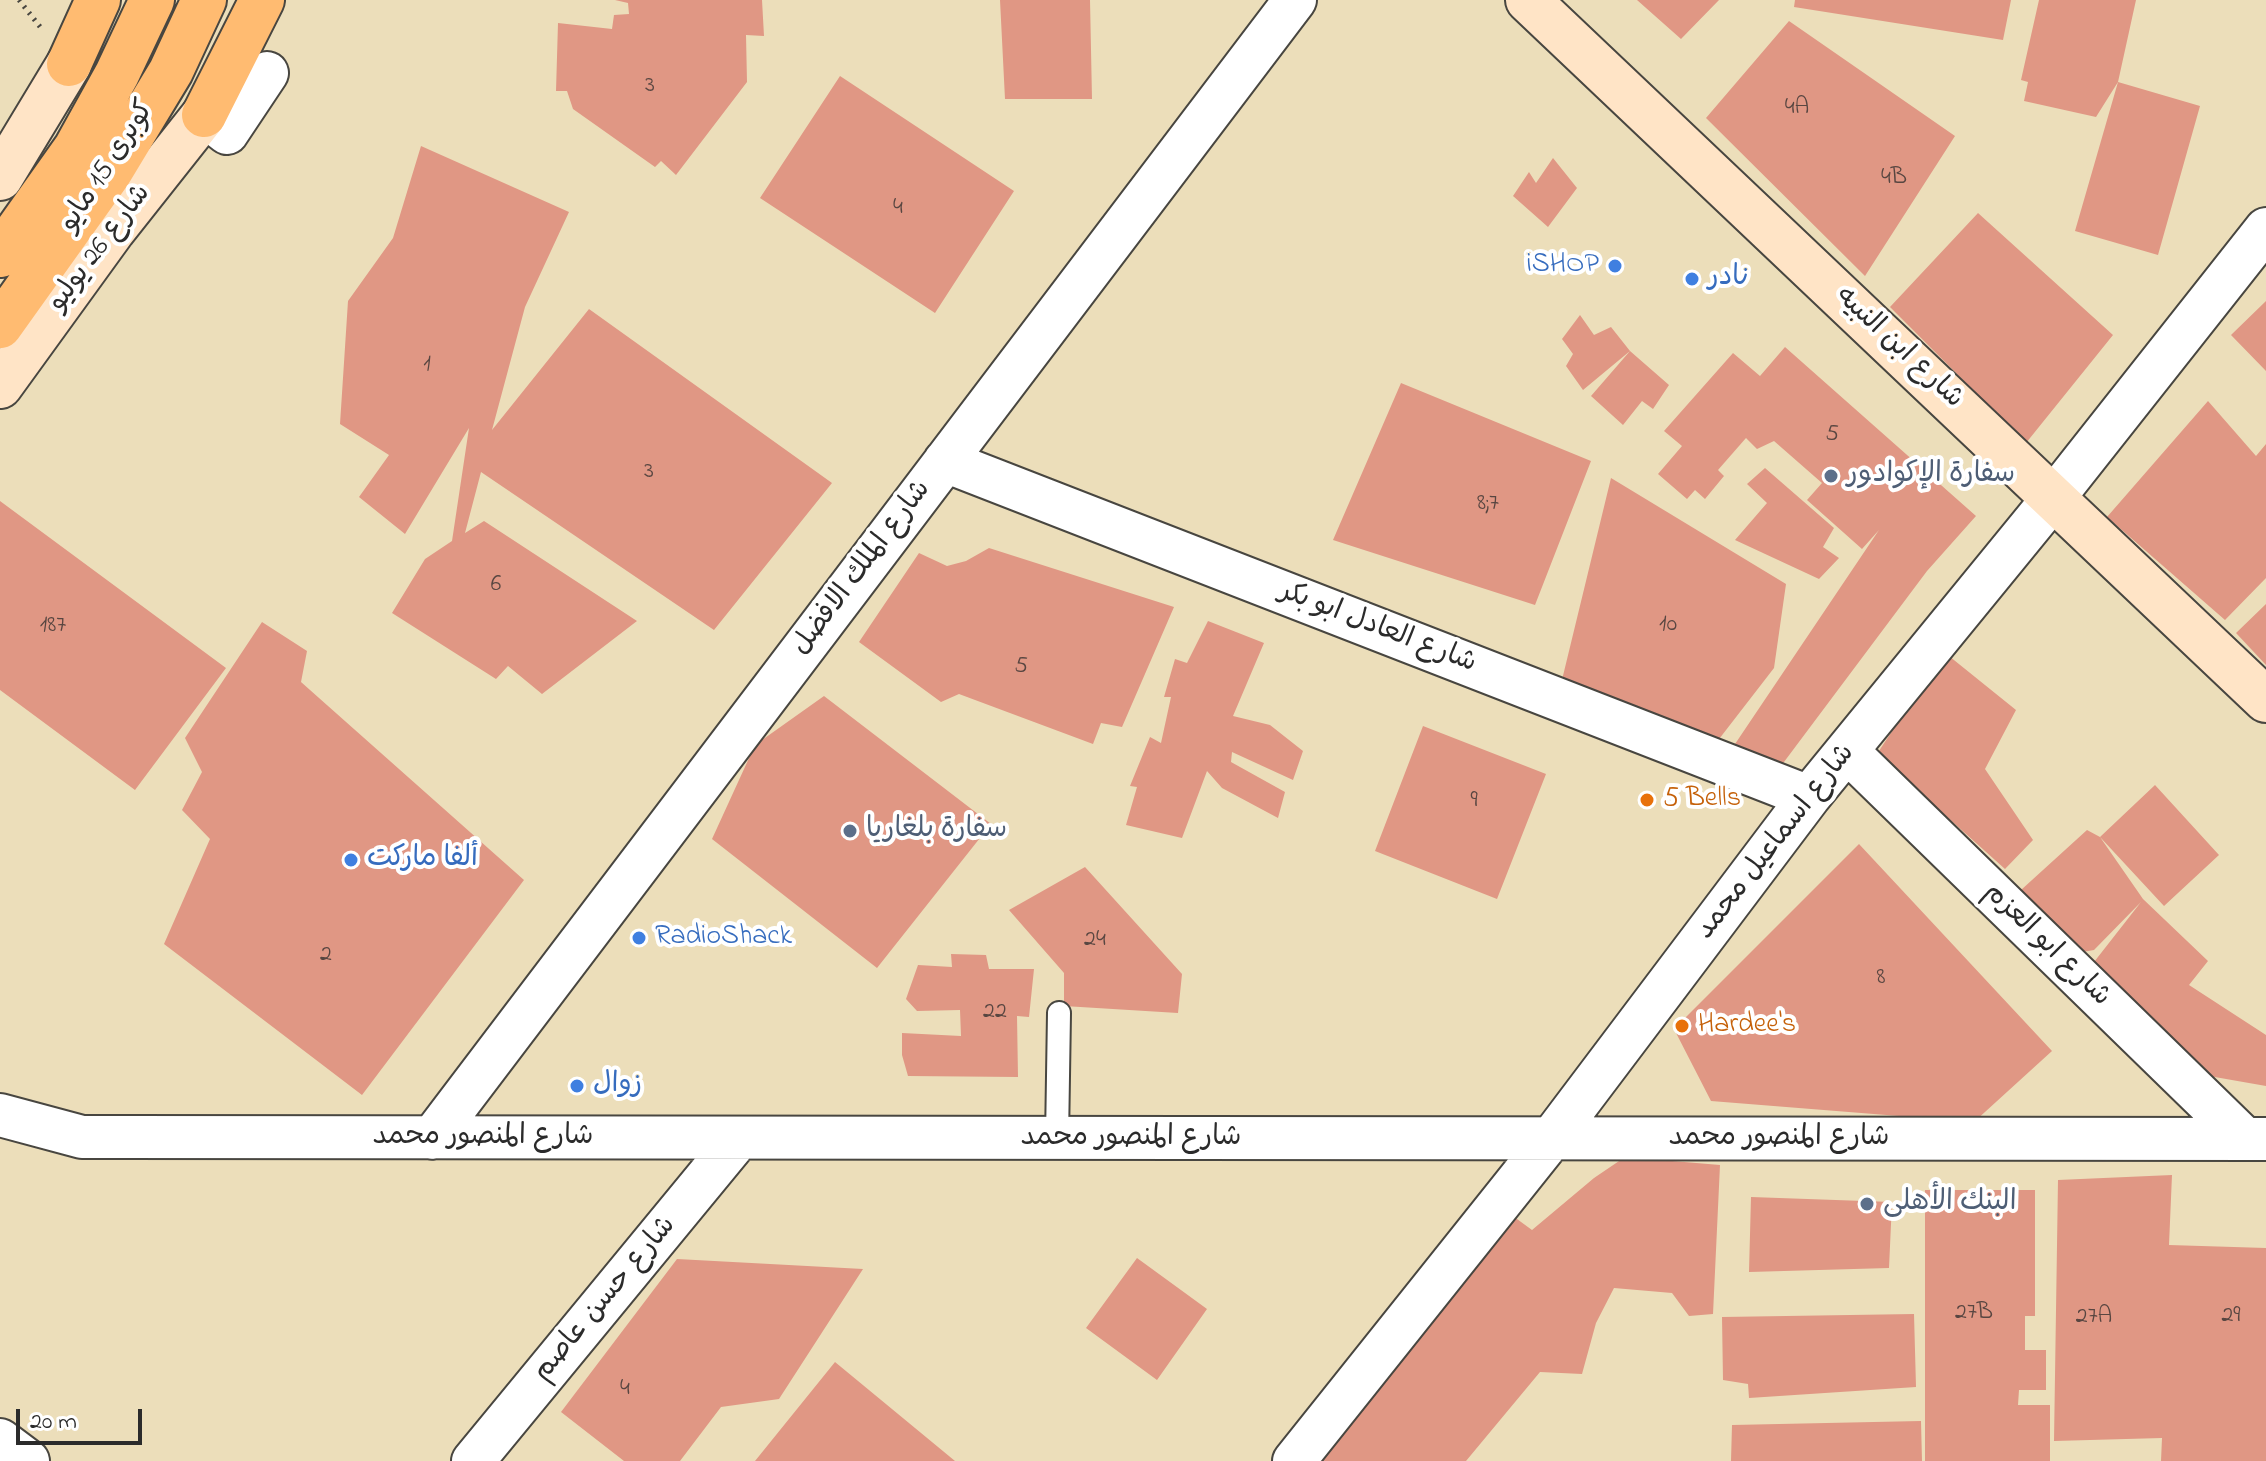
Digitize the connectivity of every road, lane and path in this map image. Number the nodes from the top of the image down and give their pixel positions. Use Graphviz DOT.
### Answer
graph roads {
  1 [pos="98,0"];
  2 [pos="152,0"];
  3 [pos="204,0"];
  4 [pos="262,0"];
  5 [pos="1295,0"];
  6 [pos="1528,0"];
  7 [pos="69,64"];
  8 [pos="267,73"];
  9 [pos="204,115"];
  10 [pos="0,178"];
  11 [pos="2266,229"];
  12 [pos="0,255"];
  13 [pos="0,326"];
  14 [pos="0,386"];
  15 [pos="945,461"];
  16 [pos="2055,496"];
  17 [pos="2266,700"];
  18 [pos="1848,752"];
  19 [pos="1809,797"];
  20 [pos="1059,1013"];
  21 [pos="4,1125"];
  22 [pos="432,1138"];
  23 [pos="739,1138"];
  24 [pos="1057,1139"];
  25 [pos="1551,1139"];
  26 [pos="2255,1139"];
  27 [pos="0,1440"];
  28 [pos="28,1461"];
  29 [pos="473,1461"];
  30 [pos="1294,1461"];
  1 -- 7 [label="highway"];
  2 -- 12 [label="highway, كوبرى 15 مايو"];
  3 -- 13 [label="highway, كوبرى 15 مايو"];
  4 -- 9 [label="highway"];
  5 -- 15 [label="street, شارع الملك الافضل"];
  6 -- 16 [label="street, شارع ابن النبيه"];
  7 -- 10 [label="street"];
  8 -- 9 [label="street"];
  9 -- 14 [label="street, شارع 26 يوليو"];
  11 -- 16 [label="street, شارع اسماعيل محمد"];
  15 -- 19 [label="street, شارع العادل ابو بكر"];
  15 -- 22 [label="street, شارع الملك الافضل"];
  16 -- 17 [label="street, شارع ابن النبيه"];
  16 -- 18 [label="street, شارع اسماعيل محمد"];
  18 -- 19 [label="street, شارع اسماعيل محمد"];
  18 -- 26 [label="street, شارع ابو العزم"];
  19 -- 25 [label="street, شارع اسماعيل محمد"];
  20 -- 24 [label="lane"];
  21 -- 22 [label="street, شارع المنصور محمد"];
  22 -- 23 [label="street, شارع المنصور محمد"];
  23 -- 24 [label="street, شارع المنصور محمد"];
  23 -- 29 [label="street, شارع حسن عاصم"];
  24 -- 25 [label="street, شارع المنصور محمد"];
  25 -- 26 [label="street, شارع المنصور محمد"];
  25 -- 30 [label="street, شارع اسماعيل محمد"];
  27 -- 28 [label="street"];
}
